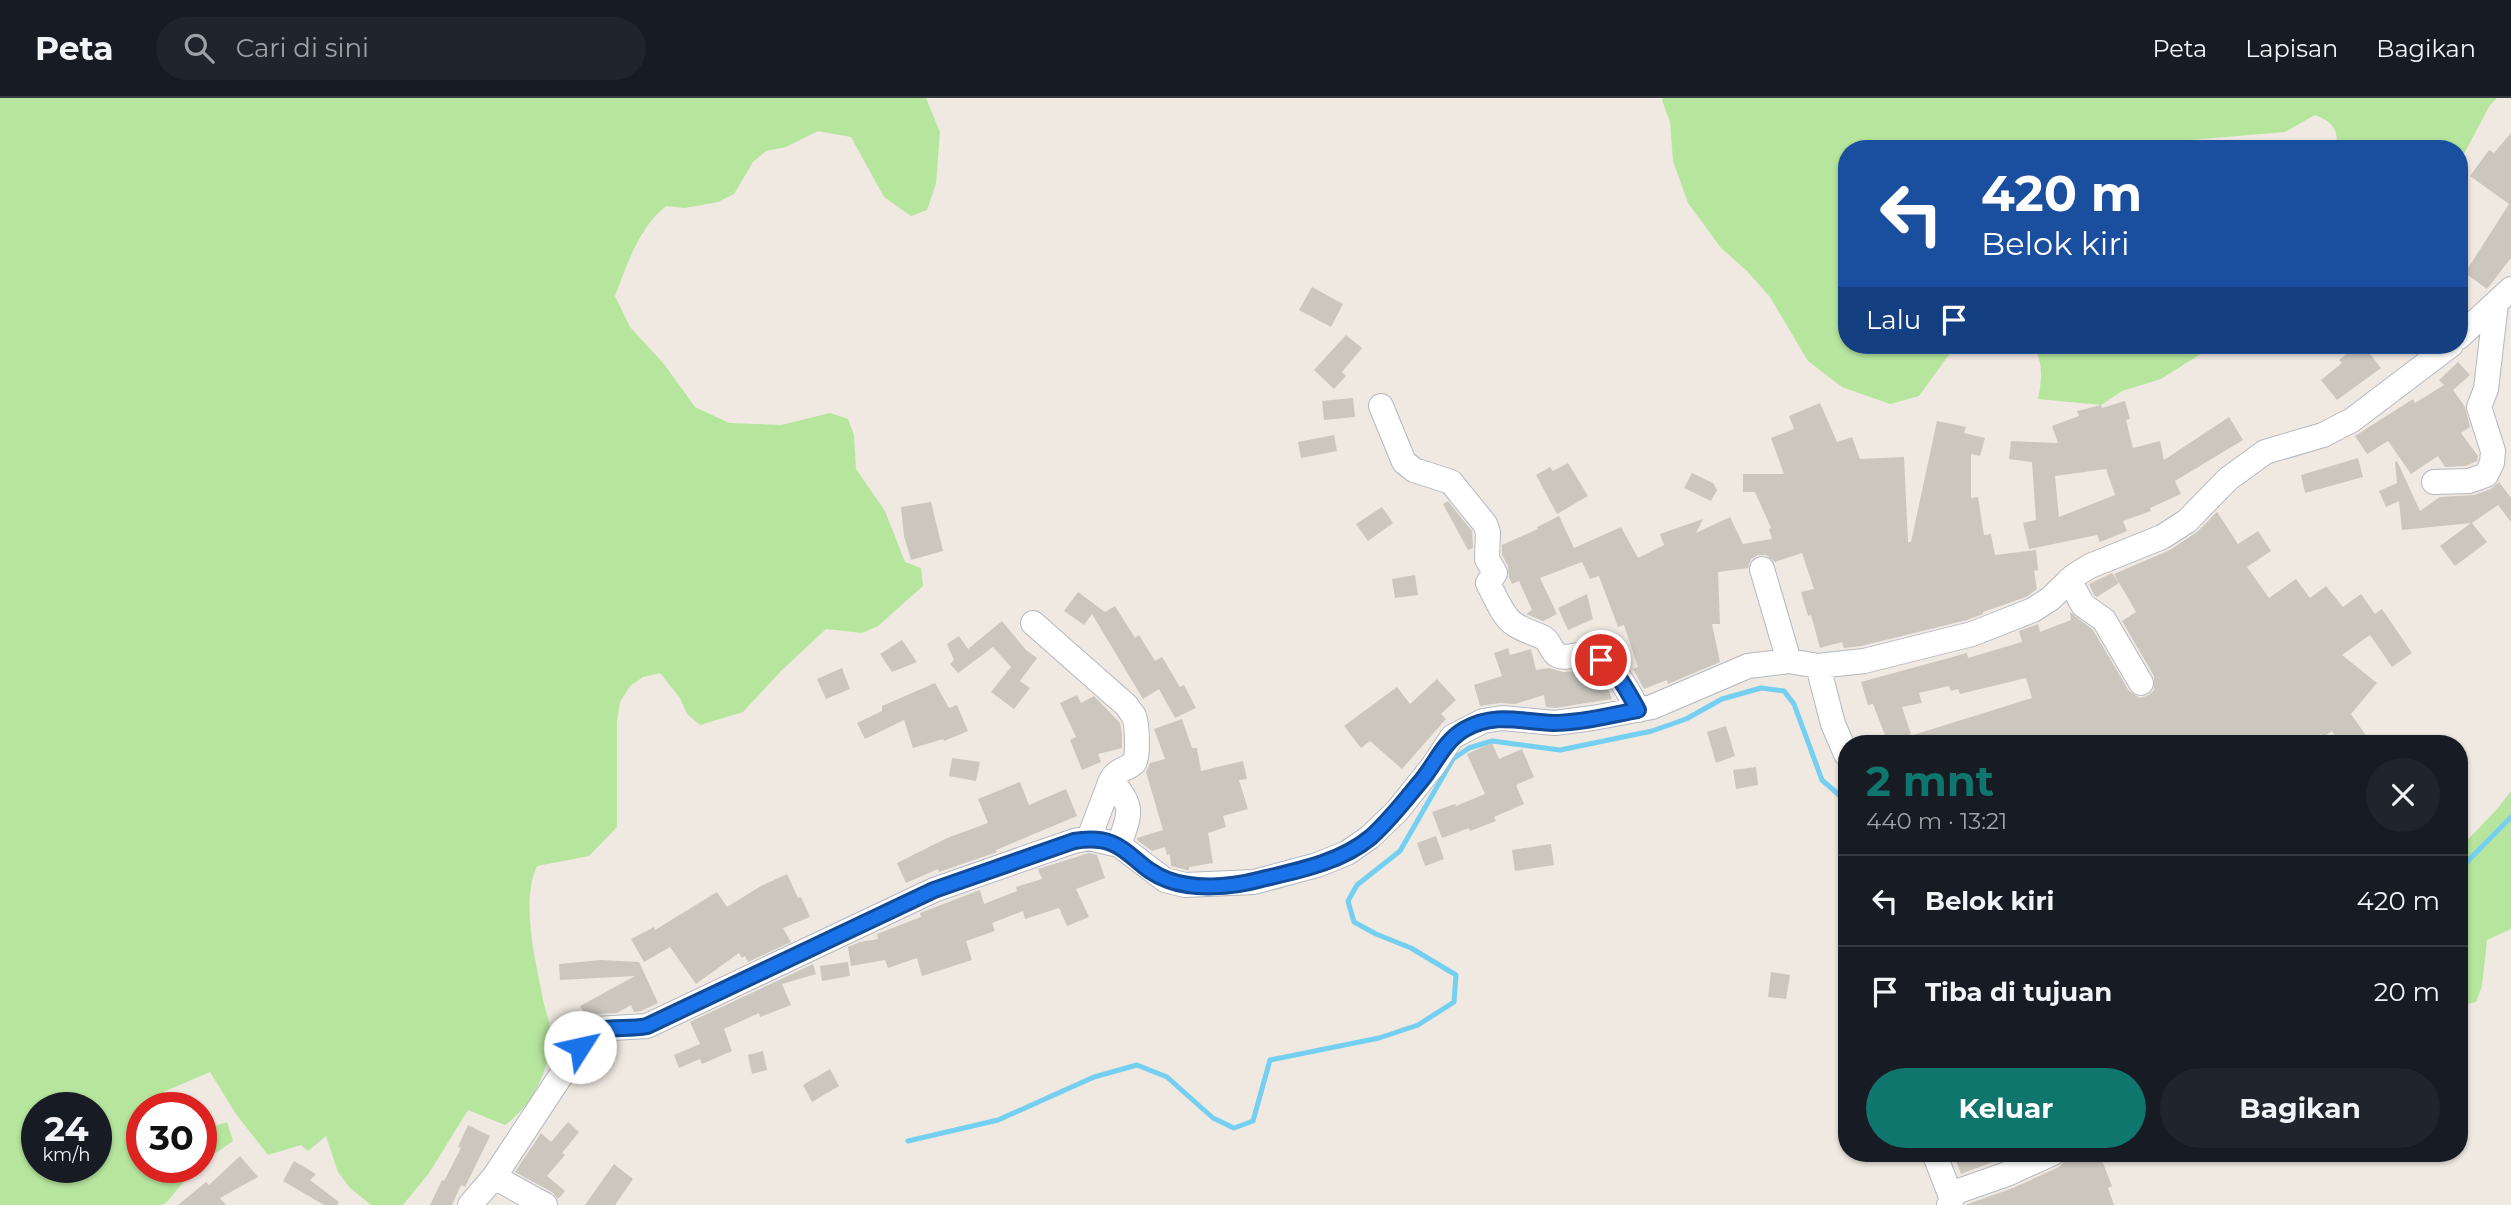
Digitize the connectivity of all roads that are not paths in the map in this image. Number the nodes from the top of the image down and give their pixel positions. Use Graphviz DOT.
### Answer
graph roads {
  1 [pos="2503,296"];
  2 [pos="2468,329"];
  3 [pos="2439,354"];
  4 [pos="1381,406"];
  5 [pos="2434,482"];
  6 [pos="1762,569"];
  7 [pos="2069,580"];
  8 [pos="1033,623"];
  9 [pos="1789,660"];
  10 [pos="1818,666"];
  11 [pos="2141,683"];
  12 [pos="1638,710"];
  13 [pos="1838,736"];
  14 [pos="1111,780"];
  15 [pos="1089,838"];
  16 [pos="1119,845"];
  17 [pos="1937,1162"];
  18 [pos="2033,1162"];
  19 [pos="494,1177"];
  20 [pos="1950,1199"];
  21 [pos="470,1205"];
  22 [pos="545,1205"];
  1 -- 2 [label="street"];
  1 -- 5 [label="street"];
  3 -- 7 [label="street"];
  4 -- 12 [label="street"];
  6 -- 9 [label="street"];
  7 -- 10 [label="street"];
  7 -- 11 [label="street"];
  8 -- 14 [label="street"];
  9 -- 10 [label="street"];
  9 -- 12 [label="street"];
  10 -- 13 [label="street"];
  12 -- 16 [label="street"];
  14 -- 15 [label="street"];
  14 -- 16 [label="street"];
  15 -- 16 [label="street"];
  15 -- 19 [label="street"];
  17 -- 20 [label="street"];
  18 -- 20 [label="street"];
  19 -- 21 [label="street"];
  19 -- 22 [label="street"];
}
